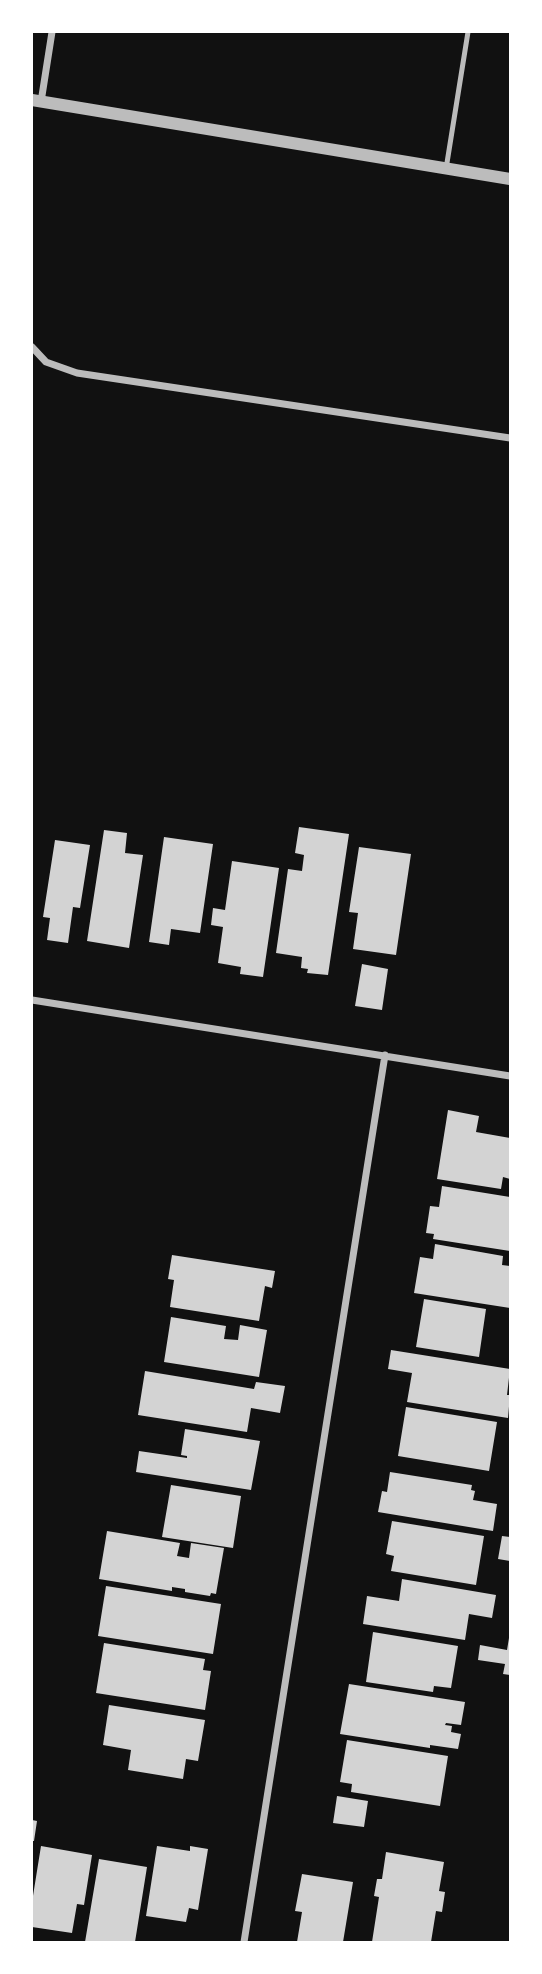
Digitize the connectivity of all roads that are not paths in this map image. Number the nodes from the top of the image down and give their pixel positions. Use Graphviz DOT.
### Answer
graph roads {
  1 [pos="52,32"];
  2 [pos="468,32"];
  3 [pos="36,101"];
  4 [pos="446,169"];
  5 [pos="510,179"];
  6 [pos="32,347"];
  7 [pos="510,438"];
  8 [pos="32,1000"];
  9 [pos="385,1055"];
  10 [pos="510,1076"];
  11 [pos="244,1942"];
  1 -- 3 [label="street"];
  2 -- 4 [label="lane"];
  3 -- 4 [label="street"];
  4 -- 5 [label="street"];
  6 -- 7 [label="street"];
  8 -- 9 [label="street"];
  9 -- 10 [label="street"];
  9 -- 11 [label="street"];
}
